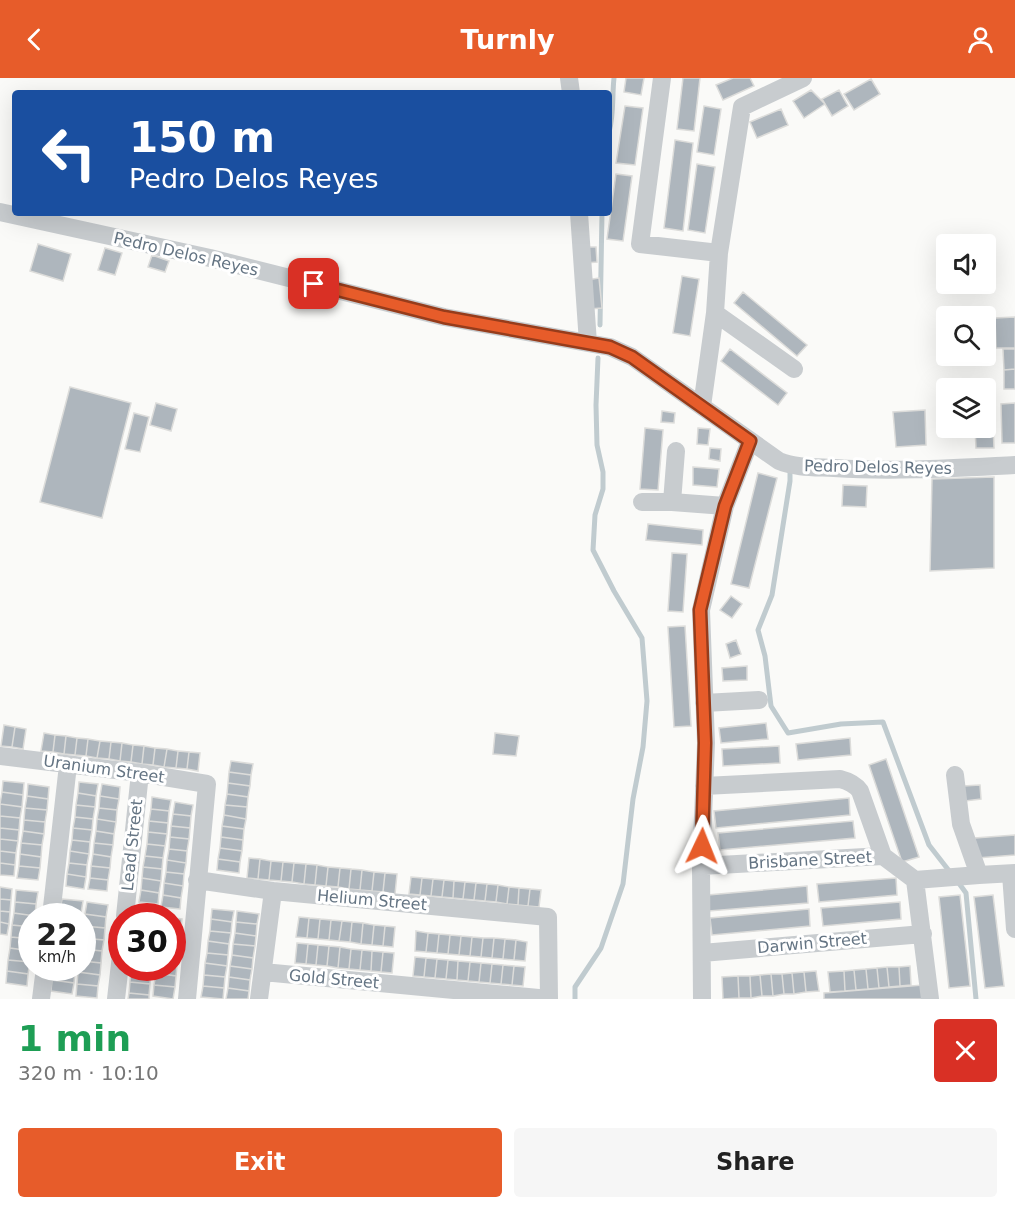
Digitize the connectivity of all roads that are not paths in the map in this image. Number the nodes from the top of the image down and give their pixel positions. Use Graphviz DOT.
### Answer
graph roads {
  1 [pos="662,78"];
  2 [pos="803,78"];
  3 [pos="18,216"];
  4 [pos="579,216"];
  5 [pos="719,253"];
  6 [pos="715,313"];
  7 [pos="588,343"];
  8 [pos="794,369"];
  9 [pos="702,406"];
  10 [pos="750,441"];
  11 [pos="676,451"];
  12 [pos="1015,465"];
  13 [pos="642,502"];
  14 [pos="672,502"];
  15 [pos="725,506"];
  16 [pos="759,700"];
  17 [pos="704,703"];
  18 [pos="0,756"];
  19 [pos="68,765"];
  20 [pos="140,773"];
  21 [pos="955,775"];
  22 [pos="704,786"];
  23 [pos="883,856"];
  24 [pos="701,866"];
  25 [pos="1013,874"];
  26 [pos="979,875"];
  27 [pos="197,880"];
  28 [pos="915,880"];
  29 [pos="273,891"];
  30 [pos="52,903"];
  31 [pos="126,903"];
  32 [pos="1015,929"];
  33 [pos="922,934"];
  34 [pos="702,953"];
  35 [pos="263,972"];
  36 [pos="43,981"];
  37 [pos="118,981"];
  38 [pos="41,999"];
  39 [pos="116,999"];
  40 [pos="187,999"];
  41 [pos="259,999"];
  42 [pos="549,999"];
  43 [pos="702,999"];
  44 [pos="930,999"];
  1 -- 5 [label="street"];
  2 -- 5 [label="street"];
  3 -- 7 [label="street, Pedro Delos Reyes"];
  4 -- 7 [label="street"];
  5 -- 6 [label="street"];
  6 -- 8 [label="street"];
  6 -- 9 [label="street"];
  7 -- 9 [label="street, Pedro Delos Reyes"];
  9 -- 10 [label="street, Pedro Delos Reyes"];
  10 -- 12 [label="street, Pedro Delos Reyes"];
  10 -- 15 [label="street"];
  11 -- 14 [label="street"];
  13 -- 14 [label="street"];
  14 -- 15 [label="street"];
  15 -- 17 [label="street"];
  16 -- 17 [label="street"];
  17 -- 22 [label="street"];
  18 -- 19 [label="street, Uranium Street"];
  19 -- 20 [label="street, Uranium Street"];
  19 -- 30 [label="street"];
  20 -- 27 [label="street, Uranium Street"];
  20 -- 31 [label="street, Lead Street"];
  21 -- 26 [label="street"];
  22 -- 23 [label="street"];
  22 -- 24 [label="street"];
  23 -- 24 [label="street, Brisbane Street"];
  23 -- 28 [label="street"];
  24 -- 34 [label="street"];
  25 -- 26 [label="street"];
  25 -- 32 [label="street"];
  26 -- 28 [label="street"];
  27 -- 29 [label="street, Helium Street"];
  27 -- 40 [label="street"];
  28 -- 33 [label="street"];
  29 -- 35 [label="street"];
  29 -- 42 [label="street, Helium Street"];
  33 -- 34 [label="street, Darwin Street"];
  33 -- 44 [label="street"];
  34 -- 43 [label="street"];
  35 -- 41 [label="street"];
  35 -- 42 [label="street, Gold Street"];
  36 -- 38 [label="street"];
  37 -- 39 [label="street"];
}
